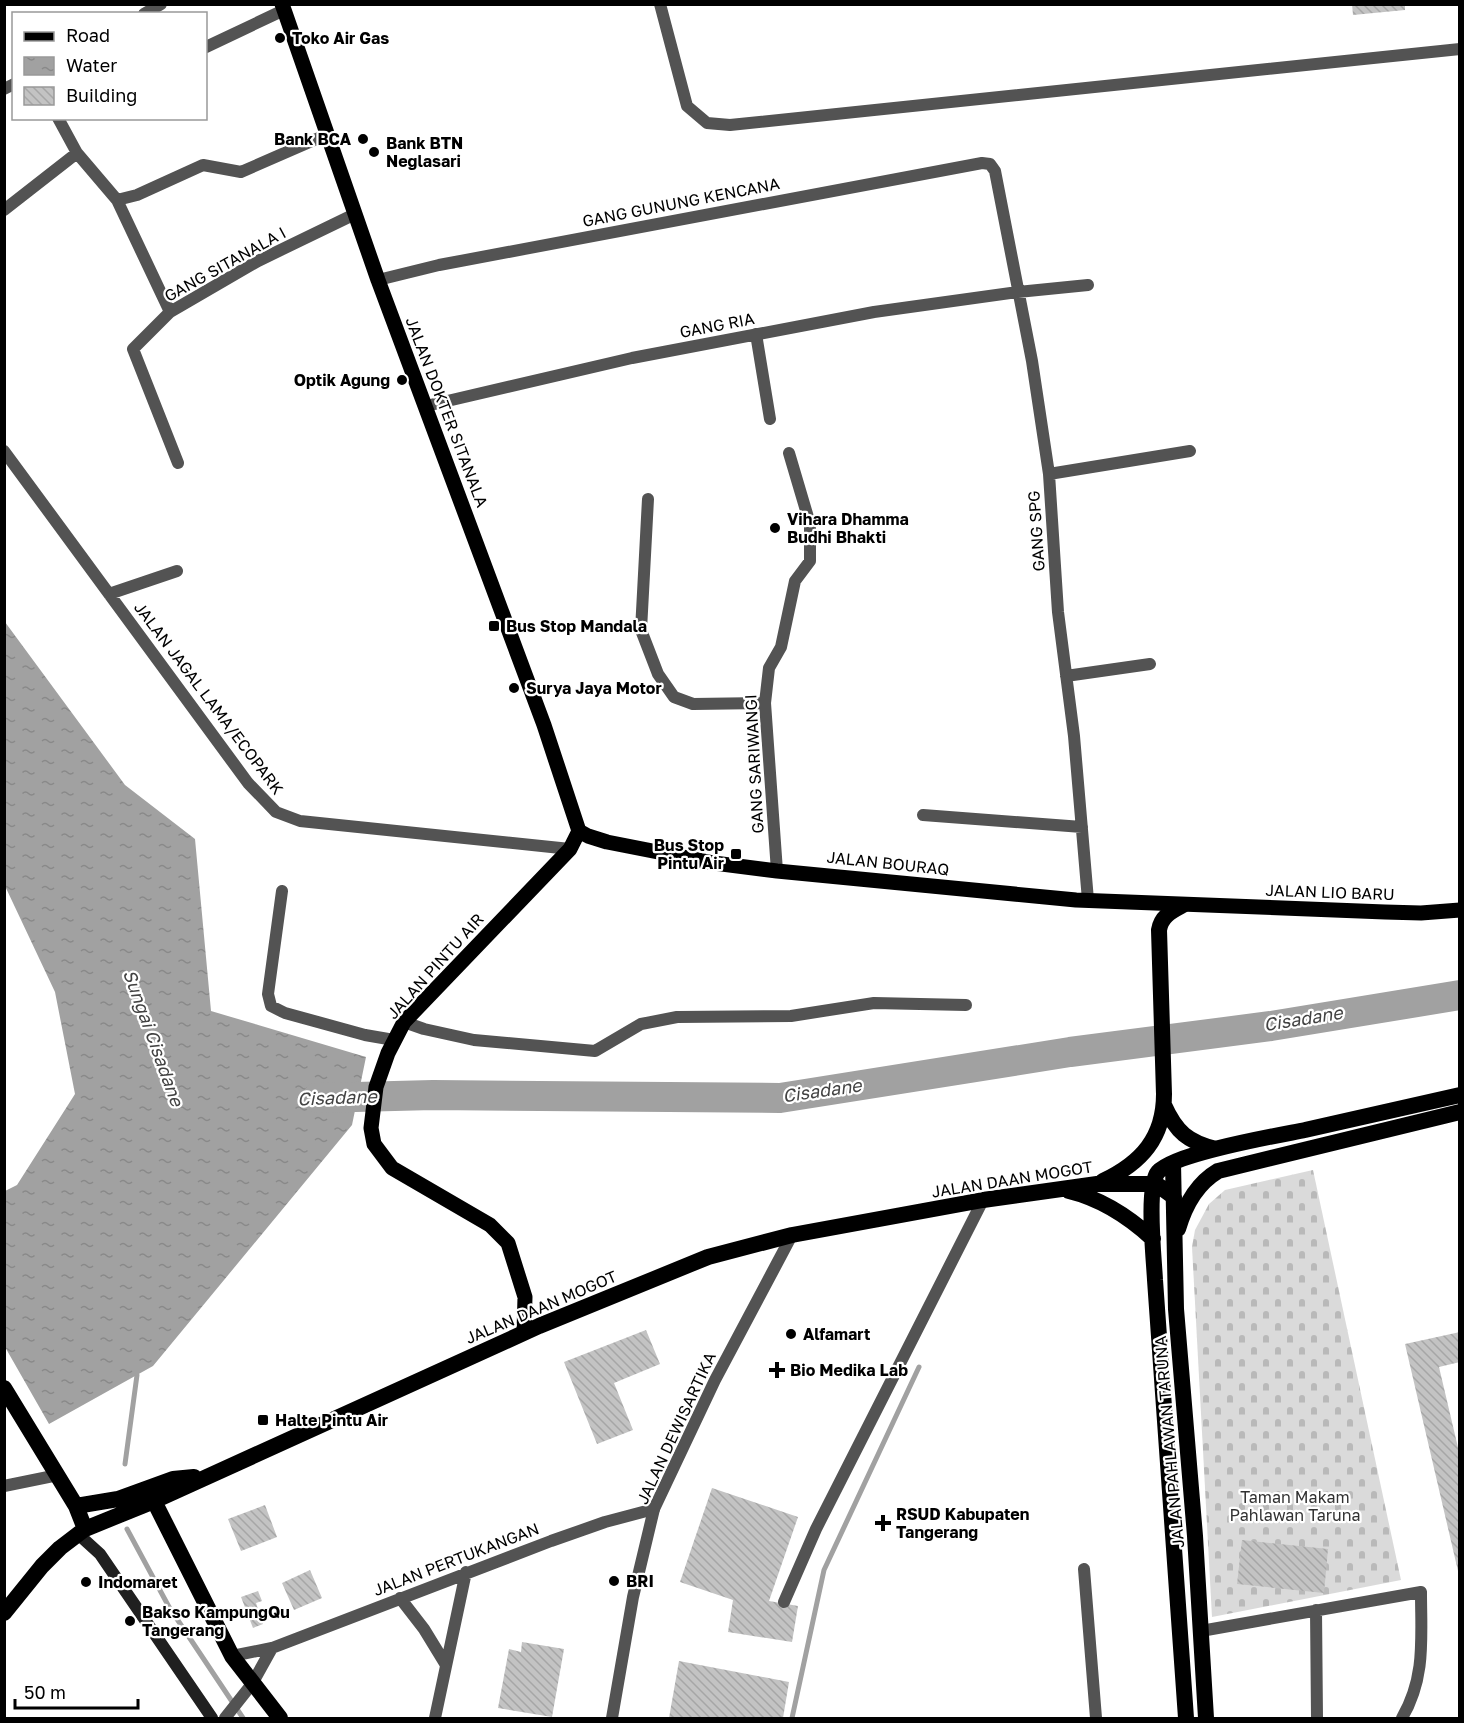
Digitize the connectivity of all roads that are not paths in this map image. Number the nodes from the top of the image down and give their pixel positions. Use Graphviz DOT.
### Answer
graph roads {
  1 [pos="161,4"];
  2 [pos="660,4"];
  3 [pos="283,7"];
  4 [pos="147,12"];
  5 [pos="207,46"];
  6 [pos="1460,49"];
  7 [pos="59,120"];
  8 [pos="327,134"];
  9 [pos="77,153"];
  10 [pos="990,164"];
  11 [pos="117,200"];
  12 [pos="4,210"];
  13 [pos="355,213"];
  14 [pos="378,280"];
  15 [pos="1088,285"];
  16 [pos="1018,292"];
  17 [pos="170,312"];
  18 [pos="756,334"];
  19 [pos="426,406"];
  20 [pos="770,419"];
  21 [pos="4,451"];
  22 [pos="1190,451"];
  23 [pos="789,453"];
  24 [pos="178,463"];
  25 [pos="1049,474"];
  26 [pos="648,499"];
  27 [pos="177,571"];
  28 [pos="109,594"];
  29 [pos="1150,664"];
  30 [pos="1066,676"];
  31 [pos="765,703"];
  32 [pos="922,815"];
  33 [pos="1082,827"];
  34 [pos="579,831"];
  35 [pos="607,842"];
  36 [pos="570,849"];
  37 [pos="777,871"];
  38 [pos="282,891"];
  39 [pos="1088,900"];
  40 [pos="1191,905"];
  41 [pos="1460,910"];
  42 [pos="966,1005"];
  43 [pos="404,1022"];
  44 [pos="391,1046"];
  45 [pos="1460,1095"];
  46 [pos="1164,1100"];
  47 [pos="1460,1112"];
  48 [pos="1216,1149"];
  49 [pos="1173,1163"];
  50 [pos="1097,1184"];
  51 [pos="1152,1184"];
  52 [pos="1059,1189"];
  53 [pos="1174,1197"];
  54 [pos="982,1200"];
  55 [pos="792,1234"];
  56 [pos="1174,1238"];
  57 [pos="1153,1239"];
  58 [pos="524,1332"];
  59 [pos="4,1388"];
  60 [pos="58,1475"];
  61 [pos="207,1477"];
  62 [pos="4,1486"];
  63 [pos="154,1501"];
  64 [pos="76,1506"];
  65 [pos="654,1509"];
  66 [pos="81,1531"];
  67 [pos="1084,1569"];
  68 [pos="466,1572"];
  69 [pos="400,1598"];
  70 [pos="784,1602"];
  71 [pos="1316,1610"];
  72 [pos="4,1613"];
  73 [pos="1201,1631"];
  74 [pos="272,1648"];
  75 [pos="232,1656"];
  76 [pos="446,1665"];
  77 [pos="250,1685"];
  78 [pos="212,1719"];
  79 [pos="225,1719"];
  80 [pos="280,1719"];
  81 [pos="435,1719"];
  82 [pos="612,1719"];
  83 [pos="1096,1719"];
  84 [pos="1186,1719"];
  85 [pos="1206,1719"];
  86 [pos="1317,1719"];
  87 [pos="1402,1719"];
  1 -- 4 [label="street"];
  2 -- 6 [label="street"];
  3 -- 5 [label="street"];
  3 -- 8 [label="main road, JALAN DOKTER SITANALA"];
  7 -- 9 [label="street"];
  8 -- 11 [label="street"];
  8 -- 13 [label="main road, JALAN DOKTER SITANALA"];
  9 -- 11 [label="street"];
  9 -- 12 [label="street"];
  10 -- 14 [label="street, GANG GUNUNG KENCANA"];
  10 -- 16 [label="street, GANG SPG"];
  11 -- 17 [label="street"];
  13 -- 14 [label="main road, JALAN DOKTER SITANALA"];
  13 -- 17 [label="street, GANG SITANALA I"];
  14 -- 19 [label="main road, JALAN DOKTER SITANALA"];
  15 -- 16 [label="street, GANG RIA"];
  16 -- 18 [label="street, GANG RIA"];
  16 -- 25 [label="street, GANG SPG"];
  17 -- 24 [label="street, GANG SITANALA I"];
  18 -- 19 [label="street, GANG RIA"];
  18 -- 20 [label="street"];
  19 -- 34 [label="main road, JALAN DOKTER SITANALA"];
  21 -- 28 [label="street, JALAN JAGAL LAMA/ECOPARK"];
  22 -- 25 [label="street"];
  23 -- 31 [label="street, GANG SARIWANGI"];
  25 -- 30 [label="street, GANG SPG"];
  26 -- 31 [label="street"];
  27 -- 28 [label="street"];
  28 -- 36 [label="street, JALAN JAGAL LAMA/ECOPARK"];
  29 -- 30 [label="street"];
  30 -- 33 [label="street, GANG SPG"];
  31 -- 37 [label="street, GANG SARIWANGI"];
  32 -- 33 [label="street"];
  33 -- 39 [label="street, GANG SPG"];
  34 -- 35 [label="main road, JALAN BOURAQ"];
  34 -- 36 [label="main road, JALAN PINTU AIR"];
  35 -- 36 [label="main road"];
  35 -- 37 [label="main road, JALAN BOURAQ"];
  36 -- 43 [label="main road, JALAN PINTU AIR"];
  37 -- 39 [label="main road, JALAN BOURAQ"];
  38 -- 44 [label="street"];
  39 -- 40 [label="main road, JALAN BOURAQ"];
  40 -- 41 [label="main road, JALAN LIO BARU"];
  40 -- 46 [label="highway"];
  42 -- 43 [label="street"];
  43 -- 44 [label="main road, JALAN PINTU AIR"];
  44 -- 58 [label="main road, JALAN PINTU AIR"];
  45 -- 48 [label="highway"];
  46 -- 48 [label="highway"];
  46 -- 50 [label="highway"];
  47 -- 56 [label="highway"];
  48 -- 49 [label="highway"];
  49 -- 51 [label="highway"];
  49 -- 53 [label="highway, JALAN PAHLAWAN TARUNA"];
  50 -- 51 [label="highway, JALAN DAAN MOGOT"];
  50 -- 52 [label="highway, JALAN DAAN MOGOT"];
  51 -- 53 [label="highway"];
  51 -- 57 [label="highway, JALAN PAHLAWAN TARUNA"];
  52 -- 54 [label="highway, JALAN DAAN MOGOT"];
  52 -- 57 [label="highway"];
  53 -- 56 [label="highway, JALAN PAHLAWAN TARUNA"];
  54 -- 55 [label="highway, JALAN DAAN MOGOT"];
  54 -- 70 [label="street"];
  55 -- 58 [label="highway, JALAN DAAN MOGOT"];
  55 -- 65 [label="street, JALAN DEWISARTIKA"];
  56 -- 73 [label="highway, JALAN PAHLAWAN TARUNA"];
  57 -- 84 [label="highway, JALAN PAHLAWAN TARUNA"];
  58 -- 61 [label="highway, JALAN DAAN MOGOT"];
  59 -- 60 [label="highway"];
  60 -- 62 [label="street"];
  60 -- 64 [label="highway"];
  61 -- 63 [label="highway, JALAN DAAN MOGOT"];
  61 -- 64 [label="highway"];
  63 -- 66 [label="highway, JALAN DAAN MOGOT"];
  63 -- 75 [label="highway"];
  64 -- 66 [label="highway"];
  65 -- 68 [label="street, JALAN PERTUKANGAN"];
  65 -- 82 [label="street, JALAN DEWISARTIKA"];
  66 -- 72 [label="highway, JALAN DAAN MOGOT"];
  66 -- 78 [label="main road"];
  67 -- 83 [label="street"];
  68 -- 69 [label="street, JALAN PERTUKANGAN"];
  68 -- 76 [label="street"];
  69 -- 74 [label="street, JALAN PERTUKANGAN"];
  69 -- 76 [label="street"];
  71 -- 73 [label="street"];
  71 -- 86 [label="street"];
  71 -- 87 [label="street"];
  73 -- 85 [label="highway, JALAN PAHLAWAN TARUNA"];
  74 -- 75 [label="street, JALAN PERTUKANGAN"];
  74 -- 77 [label="street"];
  75 -- 77 [label="highway"];
  76 -- 81 [label="street"];
  77 -- 79 [label="street"];
  77 -- 80 [label="highway"];
}
